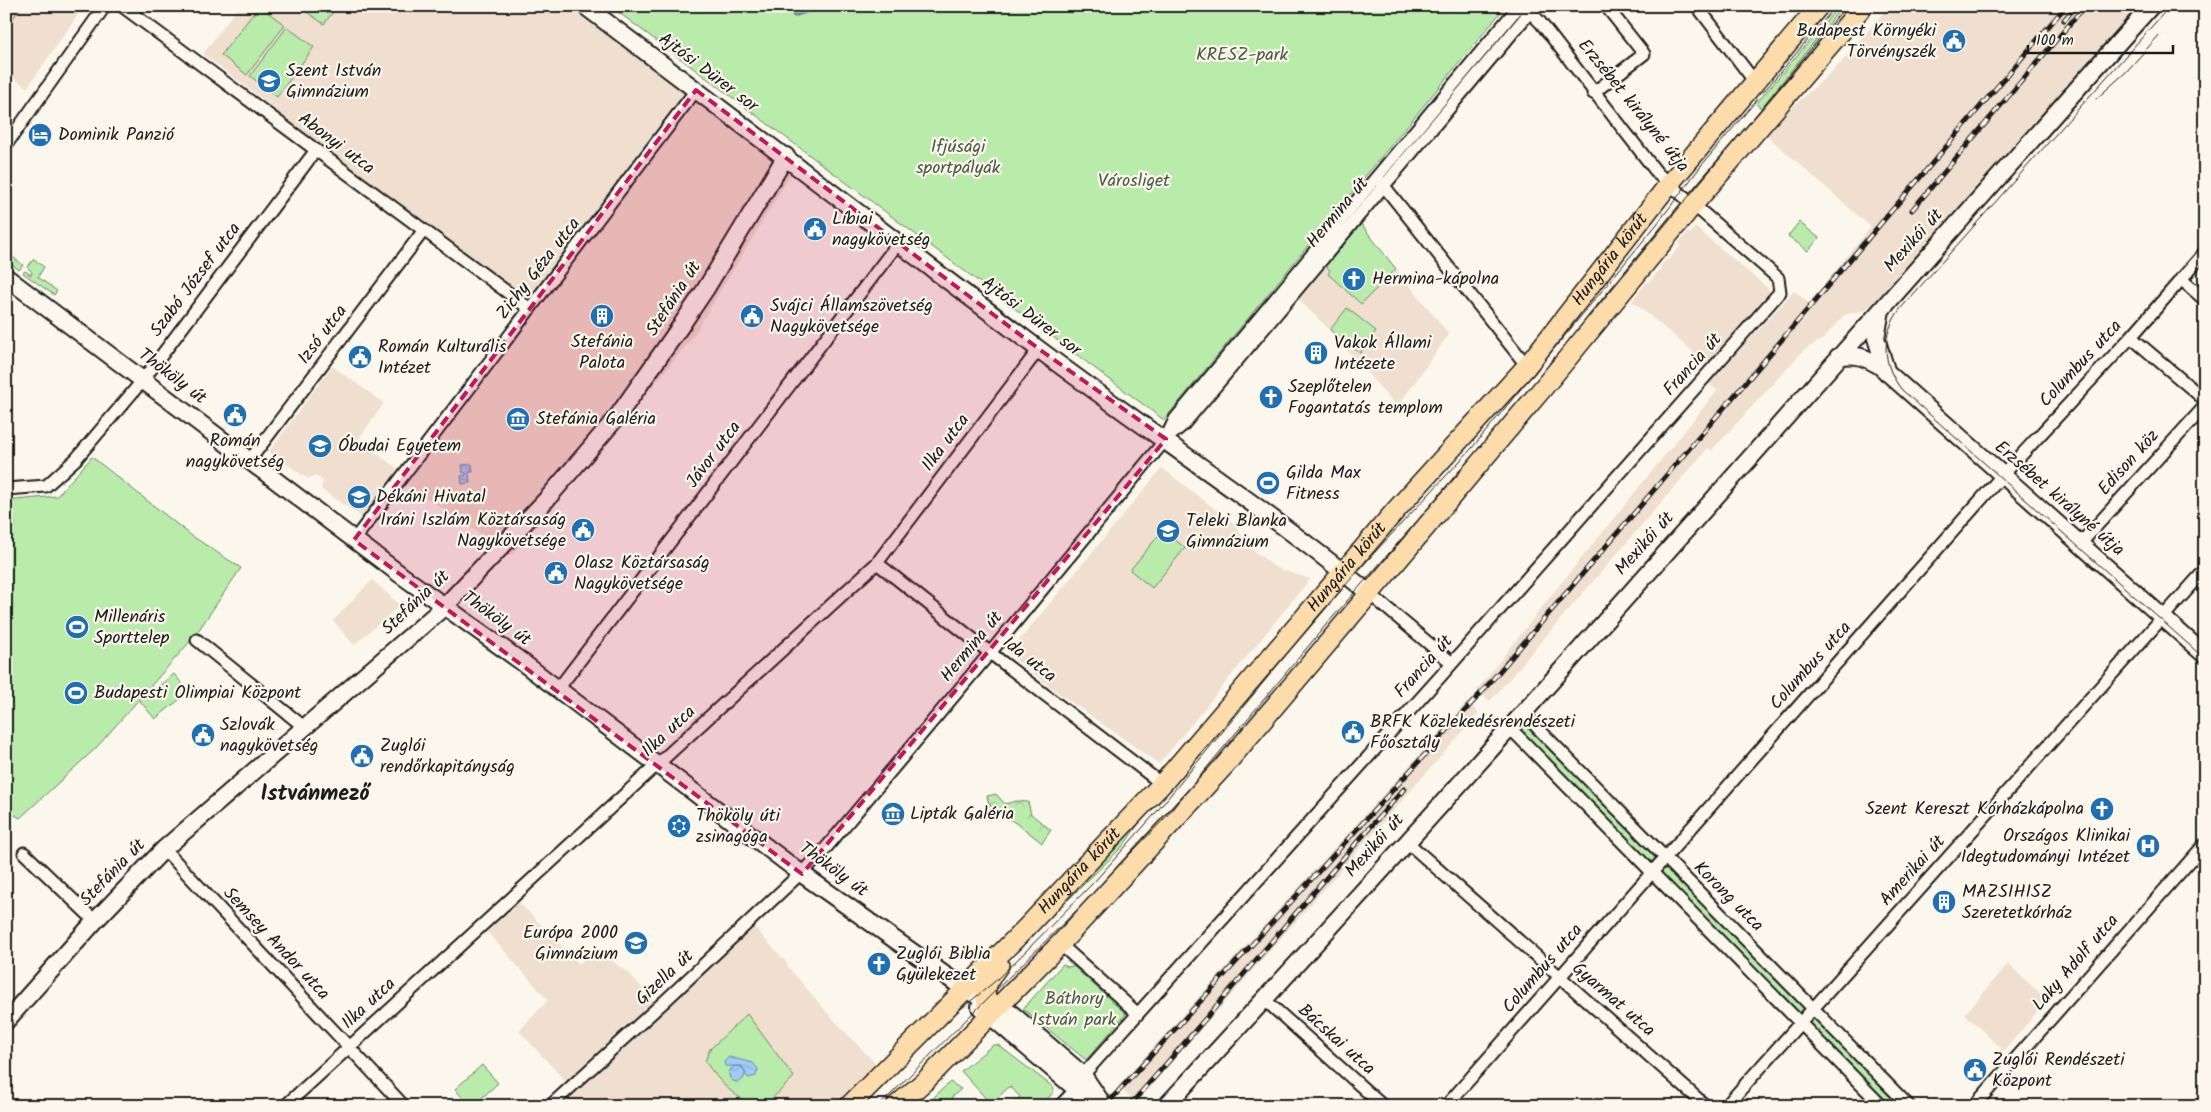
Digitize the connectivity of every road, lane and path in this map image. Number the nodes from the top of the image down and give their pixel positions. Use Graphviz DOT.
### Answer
graph roads {
  1 [pos="106,6"];
  2 [pos="122,6"];
  3 [pos="585,6"];
  4 [pos="1518,6"];
  5 [pos="1606,6"];
  6 [pos="1697,6"];
  7 [pos="1819,6"];
  8 [pos="1863,6"];
  9 [pos="2152,6"];
  10 [pos="1533,9"];
  11 [pos="1755,82"];
  12 [pos="696,90"];
  13 [pos="1593,93"];
  14 [pos="6,145"];
  15 [pos="316,150"];
  16 [pos="786,156"];
  17 [pos="1376,176"];
  18 [pos="1669,184"];
  19 [pos="1385,185"];
  20 [pos="1693,205"];
  21 [pos="424,230"];
  22 [pos="899,242"];
  23 [pos="2205,252"];
  24 [pos="6,277"];
  25 [pos="1778,278"];
  26 [pos="2181,279"];
  27 [pos="2205,300"];
  28 [pos="1881,308"];
  29 [pos="530,309"];
  30 [pos="2131,337"];
  31 [pos="1039,349"];
  32 [pos="1838,357"];
  33 [pos="1527,366"];
  34 [pos="1887,373"];
  35 [pos="144,380"];
  36 [pos="2205,400"];
  37 [pos="2205,406"];
  38 [pos="1166,439"];
  39 [pos="249,461"];
  40 [pos="2002,476"];
  41 [pos="6,489"];
  42 [pos="354,540"];
  43 [pos="2080,544"];
  44 [pos="877,563"];
  45 [pos="2205,570"];
  46 [pos="1343,572"];
  47 [pos="1370,594"];
  48 [pos="445,606"];
  49 [pos="2163,618"];
  50 [pos="197,640"];
  51 [pos="990,653"];
  52 [pos="2205,655"];
  53 [pos="1452,663"];
  54 [pos="558,689"];
  55 [pos="1522,712"];
  56 [pos="304,727"];
  57 [pos="1509,728"];
  58 [pos="658,765"];
  59 [pos="1162,784"];
  60 [pos="1406,841"];
  61 [pos="2205,844"];
  62 [pos="164,849"];
  63 [pos="24,853"];
  64 [pos="1665,857"];
  65 [pos="1651,872"];
  66 [pos="802,874"];
  67 [pos="95,920"];
  68 [pos="1026,928"];
  69 [pos="1060,944"];
  70 [pos="1560,977"];
  71 [pos="966,990"];
  72 [pos="1265,1000"];
  73 [pos="991,1007"];
  74 [pos="1814,1008"];
  75 [pos="1137,1013"];
  76 [pos="6,1021"];
  77 [pos="1800,1023"];
  78 [pos="350,1047"];
  79 [pos="1080,1082"];
  80 [pos="285,1106"];
  81 [pos="404,1106"];
  82 [pos="550,1106"];
  83 [pos="849,1106"];
  84 [pos="896,1106"];
  85 [pos="1060,1106"];
  86 [pos="1102,1106"];
  87 [pos="1166,1106"];
  88 [pos="1383,1106"];
  89 [pos="1446,1106"];
  90 [pos="1706,1106"];
  91 [pos="1726,1106"];
  92 [pos="1882,1106"];
  93 [pos="1909,1106"];
  94 [pos="1974,1106"];
  1 -- 14 [label="street"];
  2 -- 15 [label="street, Abonyi utca"];
  3 -- 12 [label="street, Ajtósi Dürer sor"];
  4 -- 10 [label="street"];
  4 -- 17 [label="street, Hermina út"];
  5 -- 13 [label="street"];
  6 -- 11 [label="street"];
  7 -- 11 [label="main road, Hungária körút"];
  8 -- 20 [label="main road, Hungária körút"];
  9 -- 28 [label="street, Mexikói út"];
  10 -- 13 [label="street, Erzsébet királyné útja"];
  10 -- 19 [label="street, Hermina út"];
  11 -- 18 [label="main road, Hungária körút"];
  12 -- 16 [label="street, Ajtósi Dürer sor"];
  12 -- 29 [label="street, Zichy Géza utca"];
  13 -- 18 [label="street, Erzsébet királyné útja"];
  15 -- 21 [label="street, Abonyi utca"];
  15 -- 35 [label="street, Szabó József utca"];
  16 -- 22 [label="street, Ajtósi Dürer sor"];
  16 -- 48 [label="street, Stefánia út"];
  17 -- 19 [label="street"];
  17 -- 38 [label="street, Hermina út"];
  18 -- 20 [label="street, Erzsébet királyné útja"];
  18 -- 33 [label="main road, Hungária körút"];
  19 -- 33 [label="street"];
  19 -- 38 [label="street, Hermina út"];
  20 -- 25 [label="street, Erzsébet királyné útja"];
  20 -- 47 [label="main road, Hungária körút"];
  21 -- 29 [label="street, Abonyi utca"];
  21 -- 39 [label="street, Izsó utca"];
  22 -- 31 [label="street, Ajtósi Dürer sor"];
  22 -- 54 [label="street, Jávor utca"];
  23 -- 26 [label="street, Columbus utca"];
  24 -- 35 [label="street, Thököly út"];
  25 -- 53 [label="street, Francia út"];
  26 -- 27 [label="street"];
  26 -- 30 [label="street, Columbus utca"];
  28 -- 32 [label="street, Mexikói út"];
  28 -- 34 [label="street"];
  29 -- 42 [label="street, Zichy Géza utca"];
  30 -- 36 [label="street"];
  30 -- 40 [label="street, Columbus utca"];
  31 -- 38 [label="street, Ajtósi Dürer sor"];
  31 -- 44 [label="street, Ilka utca"];
  32 -- 34 [label="street, Erzsébet királyné útja"];
  32 -- 55 [label="street, Mexikói út"];
  33 -- 46 [label="main road, Hungária körút"];
  34 -- 40 [label="street, Erzsébet királyné útja"];
  35 -- 39 [label="street, Thököly út"];
  35 -- 41 [label="street, Szabó József utca"];
  37 -- 43 [label="street, Edison köz"];
  38 -- 46 [label="street, Ajtósi Dürer sor"];
  38 -- 51 [label="street, Hermina út"];
  39 -- 42 [label="street, Thököly út"];
  40 -- 43 [label="street, Erzsébet királyné útja"];
  40 -- 64 [label="street, Columbus utca"];
  42 -- 48 [label="street, Thököly út"];
  43 -- 49 [label="street, Erzsébet királyné útja"];
  44 -- 51 [label="street, Ida utca"];
  44 -- 58 [label="street, Ilka utca"];
  45 -- 49 [label="street, Amerikai út"];
  46 -- 47 [label="street, Ajtósi Dürer sor"];
  46 -- 59 [label="main road, Hungária körút"];
  47 -- 53 [label="street, Ajtósi Dürer sor"];
  47 -- 69 [label="main road, Hungária körút"];
  48 -- 54 [label="street, Thököly út"];
  48 -- 56 [label="street, Stefánia út"];
  49 -- 52 [label="street, Erzsébet királyné útja"];
  49 -- 74 [label="street, Amerikai út"];
  50 -- 56 [label="street"];
  51 -- 59 [label="street, Ida utca"];
  51 -- 66 [label="street, Hermina út"];
  53 -- 75 [label="street, Francia út"];
  54 -- 58 [label="street, Thököly út"];
  55 -- 57 [label="street, Mexikói út"];
  55 -- 64 [label="street, Korong utca"];
  56 -- 62 [label="street, Stefánia út"];
  57 -- 60 [label="street, Mexikói út"];
  57 -- 65 [label="street, Korong utca"];
  58 -- 66 [label="street, Thököly út"];
  58 -- 78 [label="street, Ilka utca"];
  59 -- 68 [label="main road, Hungária körút"];
  60 -- 70 [label="street, Gyarmat utca"];
  60 -- 72 [label="street, Mexikói út"];
  61 -- 94 [label="street, Laky Adolf utca"];
  62 -- 67 [label="street, Stefánia út"];
  62 -- 78 [label="street, Semsey Andor utca"];
  63 -- 67 [label="street"];
  64 -- 65 [label="street, Columbus utca"];
  64 -- 74 [label="street, Korong utca"];
  65 -- 70 [label="street, Columbus utca"];
  65 -- 77 [label="street, Korong utca"];
  66 -- 71 [label="street, Thököly út"];
  66 -- 82 [label="street, Gizella út"];
  67 -- 76 [label="street, Stefánia út"];
  68 -- 71 [label="main road, Hungária körút"];
  68 -- 73 [label="main road"];
  69 -- 73 [label="main road, Hungária körút"];
  69 -- 75 [label="street"];
  70 -- 89 [label="street, Columbus utca"];
  70 -- 90 [label="street, Gyarmat utca"];
  71 -- 73 [label="street, Thököly út"];
  71 -- 83 [label="main road, Hungária körút"];
  72 -- 87 [label="street, Mexikói út"];
  72 -- 88 [label="street, Bácskai utca"];
  73 -- 79 [label="street, Thököly út"];
  73 -- 84 [label="main road, Hungária körút"];
  74 -- 77 [label="street, Amerikai út"];
  74 -- 93 [label="street, Korong utca"];
  75 -- 79 [label="street, Francia út"];
  77 -- 91 [label="street, Amerikai út"];
  77 -- 92 [label="street, Korong utca"];
  78 -- 80 [label="street, Ilka utca"];
  78 -- 81 [label="street, Semsey Andor utca"];
  79 -- 85 [label="street, Francia út"];
  79 -- 86 [label="street, Thököly út"];
}
